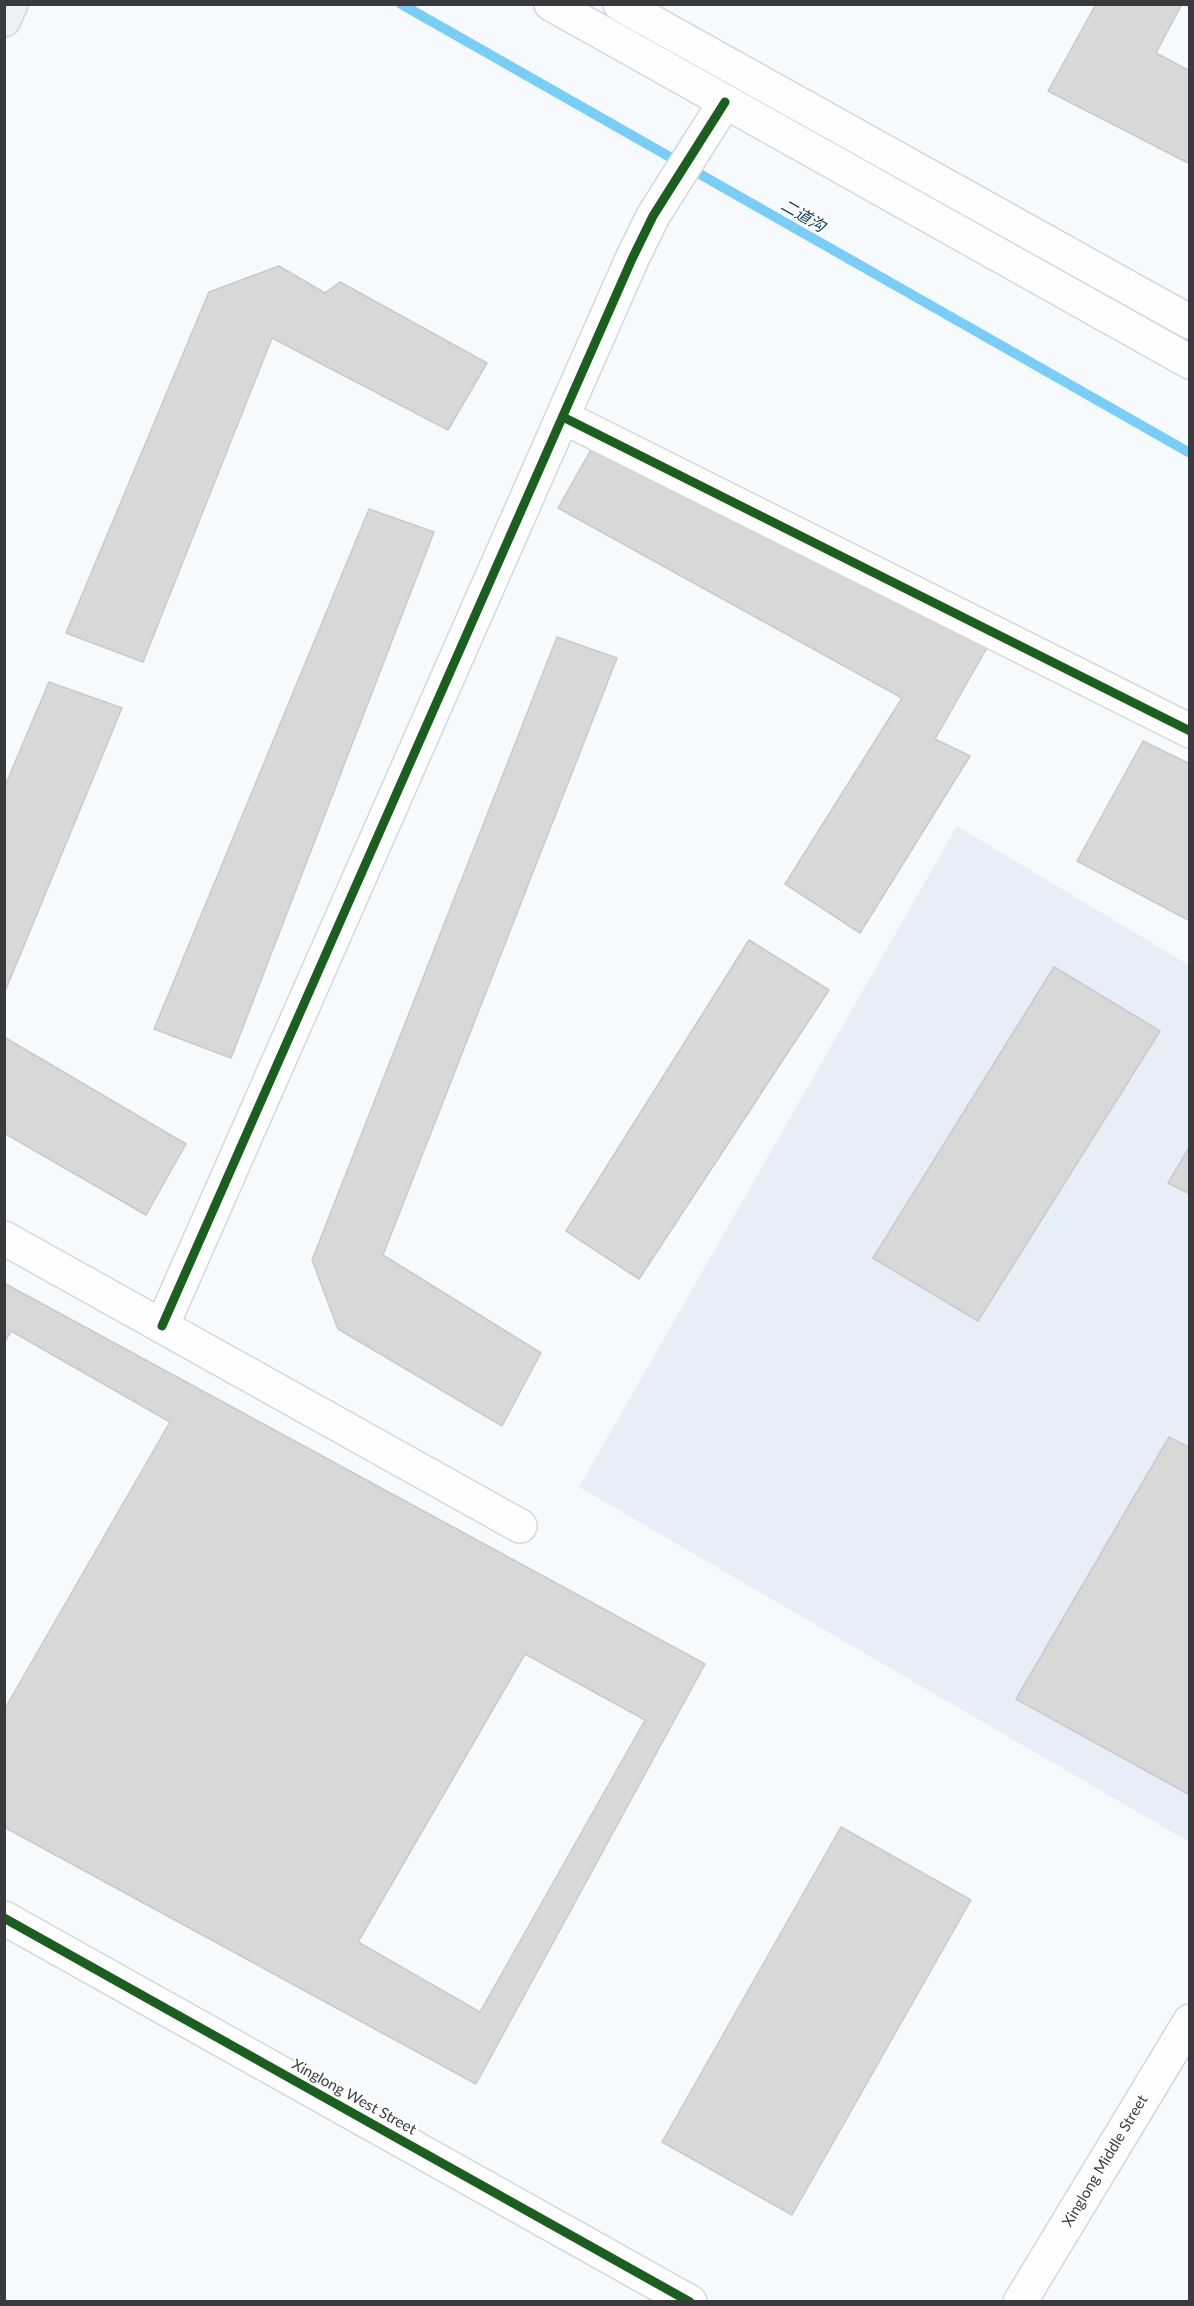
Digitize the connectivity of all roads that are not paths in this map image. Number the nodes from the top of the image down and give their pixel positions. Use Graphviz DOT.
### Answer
graph roads {
  1 [pos="10,4"];
  2 [pos="551,4"];
  3 [pos="620,4"];
  4 [pos="4,20"];
  5 [pos="725,102"];
  6 [pos="1190,322"];
  7 [pos="1190,362"];
  8 [pos="562,417"];
  9 [pos="1190,731"];
  10 [pos="4,1238"];
  11 [pos="162,1326"];
  12 [pos="520,1526"];
  13 [pos="4,1918"];
  14 [pos="1190,2021"];
  15 [pos="690,2301"];
  16 [pos="1020,2301"];
  1 -- 4 [label="main road"];
  2 -- 5 [label="street"];
  3 -- 6 [label="street"];
  5 -- 7 [label="street"];
  5 -- 8 [label="street"];
  8 -- 9 [label="street"];
  8 -- 11 [label="street"];
  10 -- 11 [label="street"];
  11 -- 12 [label="street"];
  13 -- 15 [label="street, Xinglong West Street"];
  14 -- 16 [label="street, Xinglong Middle Street"];
}
